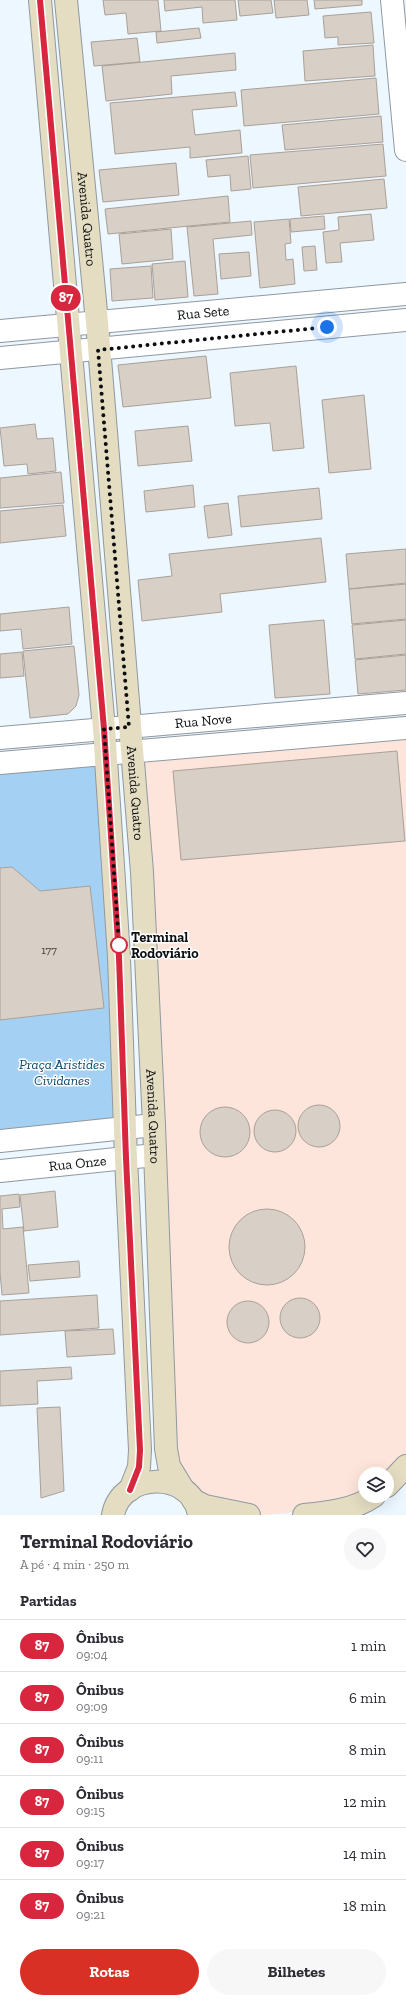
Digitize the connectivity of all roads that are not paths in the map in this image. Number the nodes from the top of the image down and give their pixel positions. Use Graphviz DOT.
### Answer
graph roads {
  1 [pos="40,0"];
  2 [pos="66,0"];
  3 [pos="392,0"];
  4 [pos="72,70"];
  5 [pos="46,71"];
  6 [pos="406,150"];
  7 [pos="82,164"];
  8 [pos="55,167"];
  9 [pos="406,294"];
  10 [pos="308,302"];
  11 [pos="406,320"];
  12 [pos="97,322"];
  13 [pos="68,325"];
  14 [pos="311,328"];
  15 [pos="0,331"];
  16 [pos="98,350"];
  17 [pos="70,352"];
  18 [pos="0,358"];
  19 [pos="106,453"];
  20 [pos="80,456"];
  21 [pos="113,537"];
  22 [pos="87,539"];
  23 [pos="406,702"];
  24 [pos="129,727"];
  25 [pos="406,728"];
  26 [pos="104,729"];
  27 [pos="0,738"];
  28 [pos="131,752"];
  29 [pos="105,754"];
  30 [pos="0,763"];
  31 [pos="154,1125"];
  32 [pos="125,1128"];
  33 [pos="0,1141"];
  34 [pos="155,1155"];
  35 [pos="126,1158"];
  36 [pos="0,1171"];
  37 [pos="158,1258"];
  38 [pos="131,1260"];
  39 [pos="133,1303"];
  40 [pos="160,1303"];
  41 [pos="406,1466"];
  42 [pos="394,1479"];
  43 [pos="130,1490"];
  44 [pos="192,1501"];
  45 [pos="360,1503"];
  46 [pos="111,1514"];
  47 [pos="249,1515"];
  48 [pos="304,1515"];
  1 -- 5 [label="main road, Avenida Quatro"];
  2 -- 4 [label="main road, Avenida Quatro"];
  3 -- 6 [label="street"];
  4 -- 5 [label="main road"];
  4 -- 7 [label="main road, Avenida Quatro"];
  5 -- 8 [label="main road, Avenida Quatro"];
  7 -- 8 [label="main road"];
  7 -- 12 [label="main road, Avenida Quatro"];
  8 -- 13 [label="main road, Avenida Quatro"];
  9 -- 10 [label="street, Rua Sete"];
  10 -- 12 [label="street, Rua Sete"];
  10 -- 14 [label="street"];
  11 -- 14 [label="street, Rua Sete"];
  12 -- 13 [label="street, Rua Sete"];
  12 -- 16 [label="main road, Avenida Quatro"];
  13 -- 15 [label="street, Rua Sete"];
  13 -- 17 [label="main road, Avenida Quatro"];
  14 -- 16 [label="street, Rua Sete"];
  16 -- 17 [label="street, Rua Sete"];
  16 -- 19 [label="main road, Avenida Quatro"];
  17 -- 18 [label="street, Rua Sete"];
  17 -- 20 [label="main road, Avenida Quatro"];
  19 -- 20 [label="main road"];
  19 -- 21 [label="main road, Avenida Quatro"];
  20 -- 22 [label="main road, Avenida Quatro"];
  21 -- 22 [label="main road"];
  21 -- 24 [label="main road, Avenida Quatro"];
  22 -- 26 [label="main road, Avenida Quatro"];
  23 -- 24 [label="street, Rua Nove"];
  24 -- 26 [label="street, Rua Nove"];
  24 -- 28 [label="main road, Avenida Quatro"];
  25 -- 28 [label="street, Rua Nove"];
  26 -- 27 [label="street, Rua Nove"];
  26 -- 29 [label="main road, Avenida Quatro"];
  28 -- 29 [label="street, Rua Nove"];
  28 -- 31 [label="main road, Avenida Quatro"];
  29 -- 30 [label="street, Rua Nove"];
  29 -- 32 [label="main road, Avenida Quatro"];
  31 -- 32 [label="street"];
  31 -- 34 [label="main road, Avenida Quatro"];
  32 -- 33 [label="street"];
  32 -- 35 [label="main road, Avenida Quatro"];
  34 -- 35 [label="street, Rua Onze"];
  34 -- 37 [label="main road, Avenida Quatro"];
  35 -- 36 [label="street, Rua Onze"];
  35 -- 38 [label="main road, Avenida Quatro"];
  37 -- 38 [label="main road"];
  37 -- 40 [label="main road, Avenida Quatro"];
  38 -- 39 [label="main road, Avenida Quatro"];
  39 -- 40 [label="main road"];
  39 -- 43 [label="main road, Avenida Quatro"];
  40 -- 44 [label="main road, Avenida Quatro"];
  41 -- 42 [label="main road"];
  43 -- 44 [label="main road"];
  43 -- 46 [label="main road"];
  44 -- 47 [label="main road"];
  45 -- 48 [label="main road"];
}
